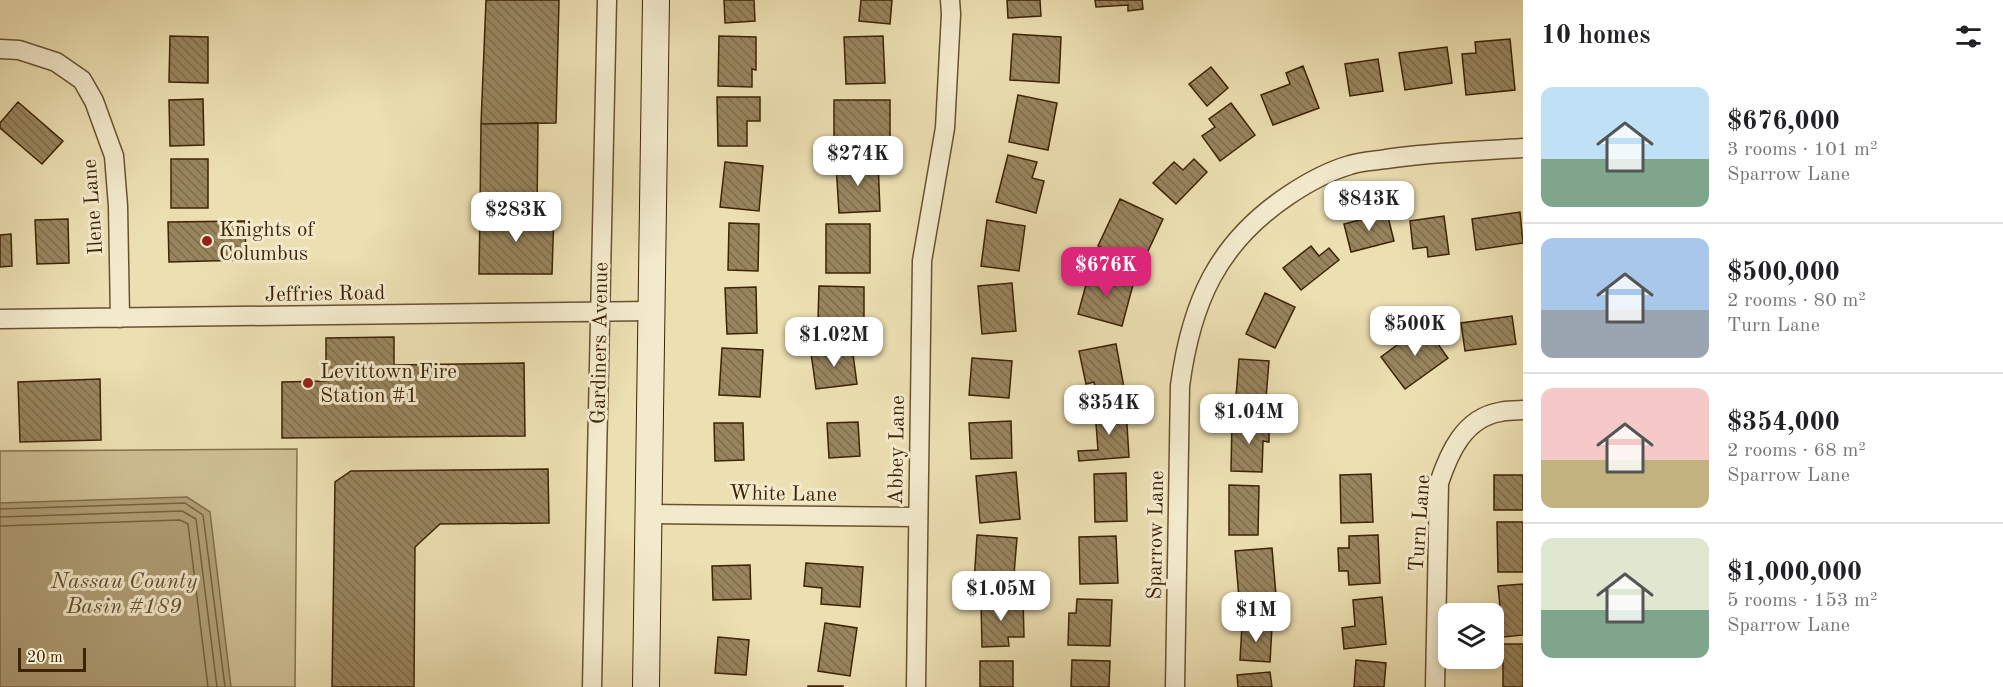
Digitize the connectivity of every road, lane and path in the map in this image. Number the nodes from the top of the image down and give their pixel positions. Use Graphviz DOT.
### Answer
graph roads {
  1 [pos="607,0"];
  2 [pos="656,0"];
  3 [pos="950,0"];
  4 [pos="0,49"];
  5 [pos="1523,148"];
  6 [pos="651,311"];
  7 [pos="600,312"];
  8 [pos="120,318"];
  9 [pos="0,319"];
  10 [pos="1523,410"];
  11 [pos="649,514"];
  12 [pos="917,517"];
  13 [pos="592,687"];
  14 [pos="646,687"];
  15 [pos="916,687"];
  16 [pos="1175,687"];
  17 [pos="1435,687"];
  1 -- 7 [label="street, Gardiners Avenue"];
  2 -- 6 [label="main road"];
  3 -- 12 [label="street, Abbey Lane"];
  4 -- 8 [label="street, Ilene Lane"];
  5 -- 16 [label="street, Sparrow Lane"];
  6 -- 7 [label="street, Jeffries Road"];
  6 -- 11 [label="main road"];
  7 -- 8 [label="street, Jeffries Road"];
  7 -- 13 [label="street, Gardiners Avenue"];
  8 -- 9 [label="street, Jeffries Road"];
  10 -- 17 [label="street, Turn Lane"];
  11 -- 12 [label="street, White Lane"];
  11 -- 14 [label="main road"];
  12 -- 15 [label="street, Abbey Lane"];
}
